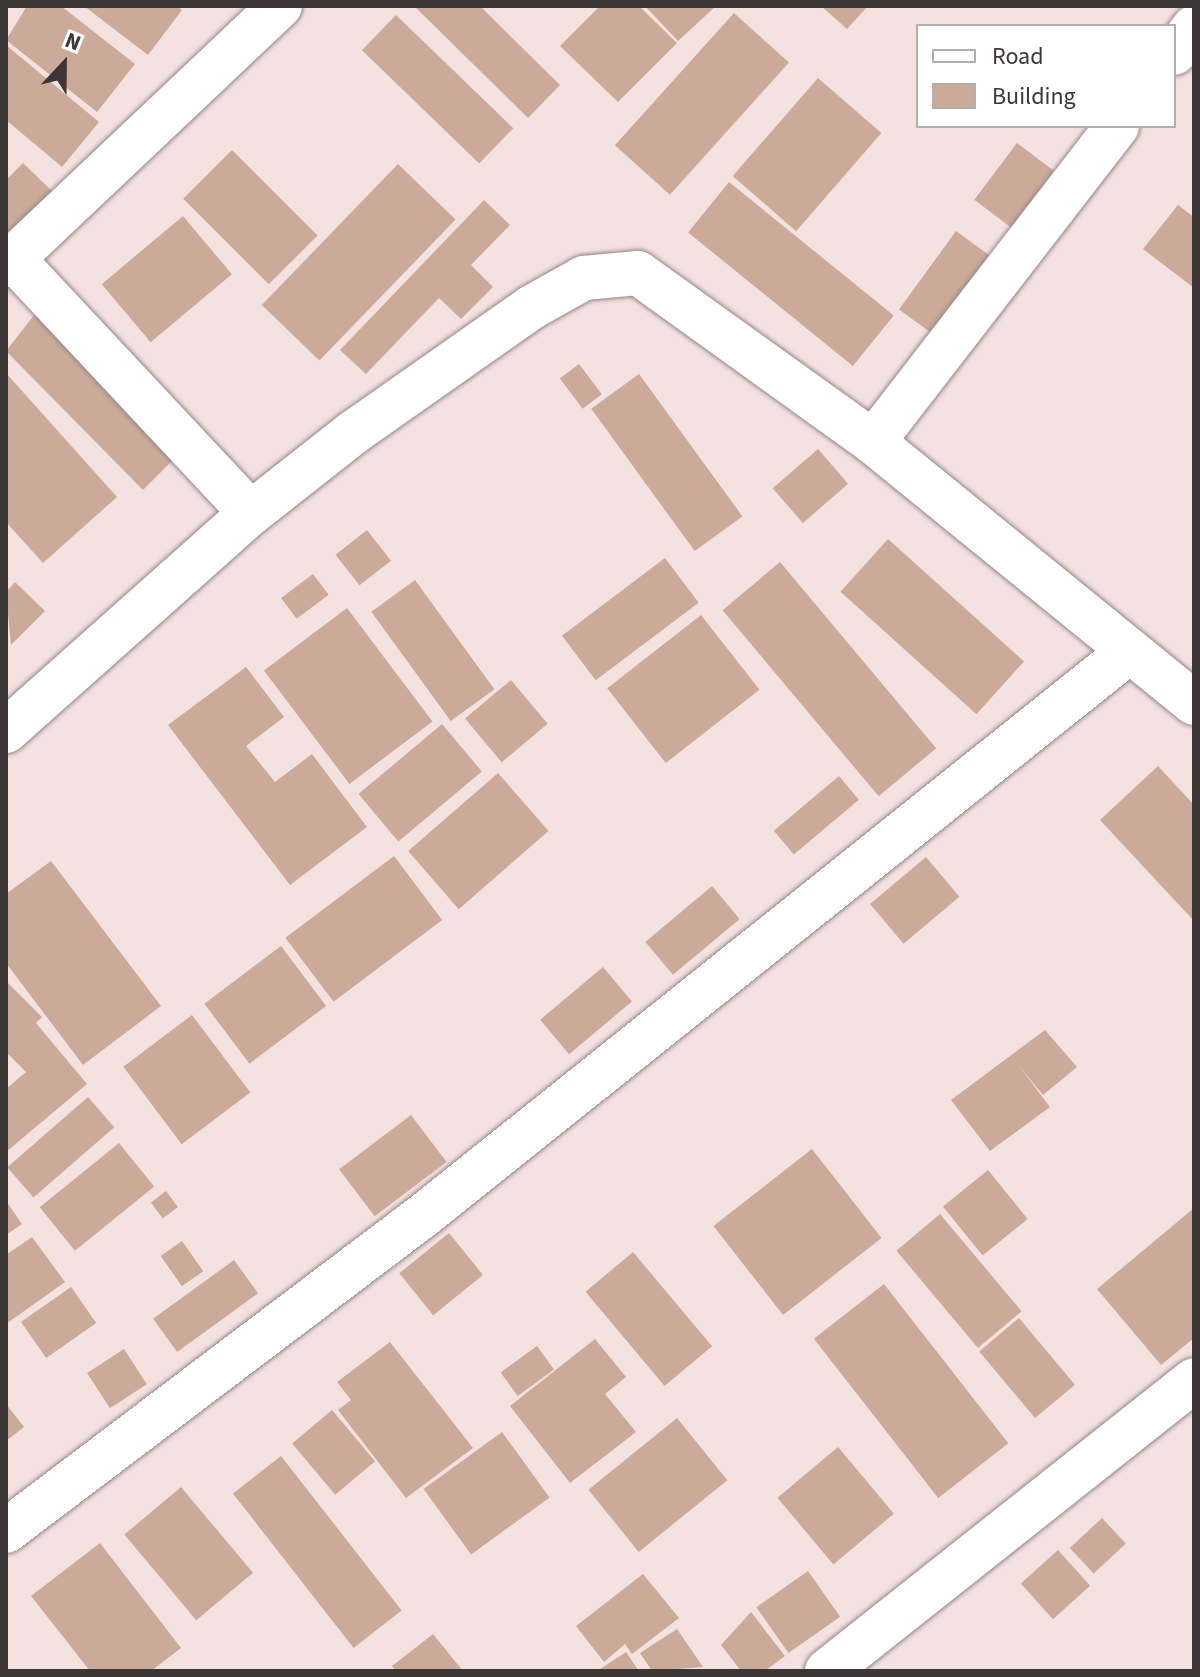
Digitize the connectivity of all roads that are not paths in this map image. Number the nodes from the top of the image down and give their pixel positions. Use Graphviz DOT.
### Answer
graph roads {
  1 [pos="280,6"];
  2 [pos="1194,27"];
  3 [pos="1176,50"];
  4 [pos="1115,128"];
  5 [pos="10,262"];
  6 [pos="873,442"];
  7 [pos="251,513"];
  8 [pos="1126,654"];
  9 [pos="1194,703"];
  10 [pos="6,731"];
  11 [pos="1194,1380"];
  12 [pos="6,1531"];
  13 [pos="827,1671"];
  1 -- 5 [label="street"];
  2 -- 3 [label="street"];
  4 -- 6 [label="street"];
  5 -- 7 [label="street"];
  6 -- 7 [label="street"];
  6 -- 8 [label="street"];
  7 -- 10 [label="street"];
  8 -- 9 [label="street"];
  8 -- 12 [label="street"];
  11 -- 13 [label="street"];
}
